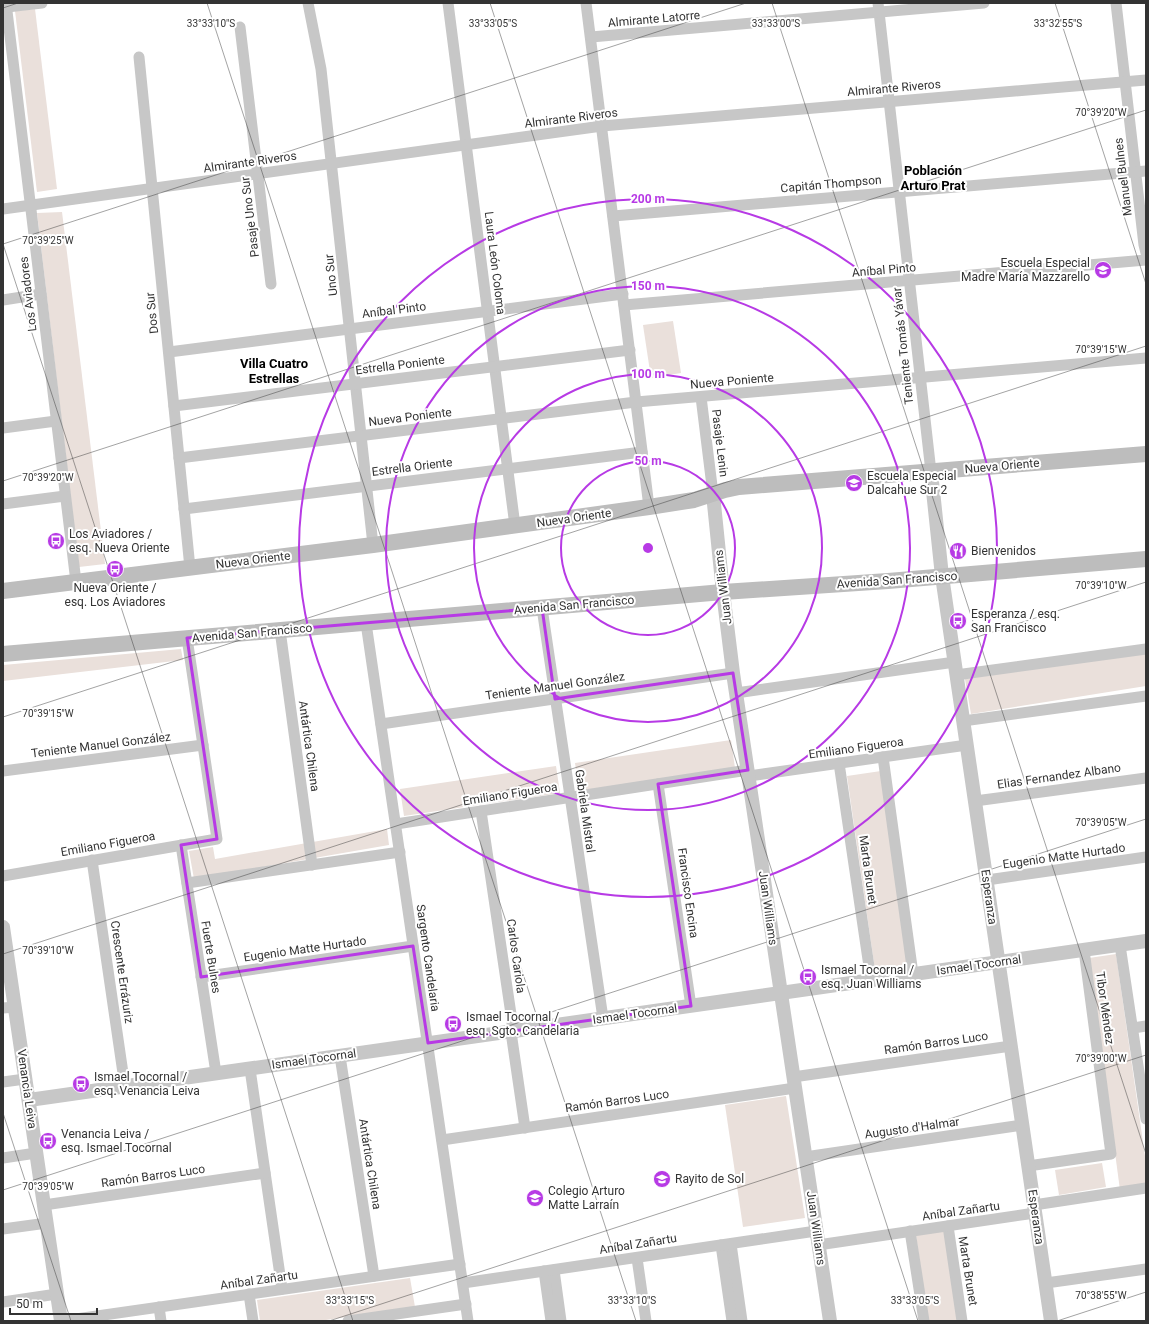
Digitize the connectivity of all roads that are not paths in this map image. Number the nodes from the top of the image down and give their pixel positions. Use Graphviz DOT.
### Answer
graph roads {
  1 [pos="42,3"];
  2 [pos="308,3"];
  3 [pos="448,3"];
  4 [pos="586,3"];
  5 [pos="984,3"];
  6 [pos="1116,3"];
  7 [pos="6,5"];
  8 [pos="878,8"];
  9 [pos="240,27"];
  10 [pos="590,37"];
  11 [pos="6,38"];
  12 [pos="140,57"];
  13 [pos="1146,80"];
  14 [pos="1125,82"];
  15 [pos="889,102"];
  16 [pos="602,126"];
  17 [pos="466,145"];
  18 [pos="332,164"];
  19 [pos="1141,172"];
  20 [pos="258,174"];
  21 [pos="153,188"];
  22 [pos="899,192"];
  23 [pos="30,206"];
  24 [pos="3,209"];
  25 [pos="613,216"];
  26 [pos="1146,253"];
  27 [pos="1146,260"];
  28 [pos="909,280"];
  29 [pos="271,284"];
  30 [pos="41,294"];
  31 [pos="623,299"];
  32 [pos="3,300"];
  33 [pos="488,311"];
  34 [pos="350,329"];
  35 [pos="630,350"];
  36 [pos="169,352"];
  37 [pos="1146,358"];
  38 [pos="495,367"];
  39 [pos="920,378"];
  40 [pos="356,384"];
  41 [pos="701,397"];
  42 [pos="636,402"];
  43 [pos="174,406"];
  44 [pos="502,419"];
  45 [pos="56,421"];
  46 [pos="3,428"];
  47 [pos="362,436"];
  48 [pos="642,452"];
  49 [pos="1146,454"];
  50 [pos="179,458"];
  51 [pos="508,469"];
  52 [pos="931,472"];
  53 [pos="367,486"];
  54 [pos="713,494"];
  55 [pos="65,496"];
  56 [pos="3,504"];
  57 [pos="649,508"];
  58 [pos="184,509"];
  59 [pos="515,526"];
  60 [pos="373,546"];
  61 [pos="1146,559"];
  62 [pos="190,568"];
  63 [pos="942,576"];
  64 [pos="76,582"];
  65 [pos="3,591"];
  66 [pos="723,592"];
  67 [pos="542,608"];
  68 [pos="366,623"];
  69 [pos="280,630"];
  70 [pos="187,638"];
  71 [pos="1146,649"];
  72 [pos="3,654"];
  73 [pos="956,668"];
  74 [pos="734,673"];
  75 [pos="736,693"];
  76 [pos="1146,696"];
  77 [pos="555,699"];
  78 [pos="963,721"];
  79 [pos="381,724"];
  80 [pos="203,745"];
  81 [pos="967,745"];
  82 [pos="883,757"];
  83 [pos="839,763"];
  84 [pos="3,771"];
  85 [pos="748,773"];
  86 [pos="1146,778"];
  87 [pos="658,784"];
  88 [pos="570,798"];
  89 [pos="975,801"];
  90 [pos="481,811"];
  91 [pos="396,824"];
  92 [pos="181,845"];
  93 [pos="400,852"];
  94 [pos="1146,858"];
  95 [pos="92,860"];
  96 [pos="312,865"];
  97 [pos="3,876"];
  98 [pos="987,880"];
  99 [pos="187,883"];
  100 [pos="3,927"];
  101 [pos="1146,941"];
  102 [pos="1120,945"];
  103 [pos="413,946"];
  104 [pos="1084,950"];
  105 [pos="999,962"];
  106 [pos="913,974"];
  107 [pos="201,977"];
  108 [pos="871,980"];
  109 [pos="781,993"];
  110 [pos="691,1006"];
  111 [pos="9,1007"];
  112 [pos="603,1018"];
  113 [pos="1146,1026"];
  114 [pos="1132,1028"];
  115 [pos="512,1031"];
  116 [pos="428,1043"];
  117 [pos="1011,1046"];
  118 [pos="340,1056"];
  119 [pos="250,1068"];
  120 [pos="216,1073"];
  121 [pos="25,1079"];
  122 [pos="3,1082"];
  123 [pos="794,1083"];
  124 [pos="126,1086"];
  125 [pos="28,1100"];
  126 [pos="1145,1107"];
  127 [pos="1146,1119"];
  128 [pos="1022,1125"];
  129 [pos="525,1128"];
  130 [pos="442,1140"];
  131 [pos="36,1153"];
  132 [pos="805,1157"];
  133 [pos="3,1158"];
  134 [pos="1028,1166"];
  135 [pos="265,1173"];
  136 [pos="1146,1188"];
  137 [pos="44,1205"];
  138 [pos="1035,1209"];
  139 [pos="47,1223"];
  140 [pos="948,1226"];
  141 [pos="3,1230"];
  142 [pos="910,1231"];
  143 [pos="817,1238"];
  144 [pos="726,1244"];
  145 [pos="637,1258"];
  146 [pos="460,1264"];
  147 [pos="1146,1269"];
  148 [pos="549,1271"];
  149 [pos="374,1276"];
  150 [pos="463,1283"];
  151 [pos="1046,1283"];
  152 [pos="282,1290"];
  153 [pos="57,1294"];
  154 [pos="249,1294"];
  155 [pos="3,1302"];
  156 [pos="466,1304"];
  157 [pos="158,1307"];
  158 [pos="62,1321"];
  159 [pos="160,1321"];
  160 [pos="253,1321"];
  161 [pos="348,1321"];
  162 [pos="468,1321"];
  163 [pos="551,1321"];
  164 [pos="561,1321"];
  165 [pos="646,1321"];
  166 [pos="732,1321"];
  167 [pos="742,1321"];
  168 [pos="830,1321"];
  169 [pos="924,1321"];
  170 [pos="962,1321"];
  171 [pos="1051,1321"];
  1 -- 7 [label="street"];
  2 -- 18 [label="street, Uno Sur"];
  3 -- 17 [label="street, Laura León Coloma"];
  4 -- 10 [label="street"];
  5 -- 8 [label="street, Almirante Latorre"];
  6 -- 14 [label="street, Manuel Bulnes"];
  7 -- 11 [label="street, Los Aviadores"];
  8 -- 10 [label="street, Almirante Latorre"];
  8 -- 15 [label="street, Teniente Tomás Yávar"];
  9 -- 20 [label="street, Pasaje Uno Sur"];
  10 -- 16 [label="street"];
  11 -- 23 [label="street, Los Aviadores"];
  12 -- 21 [label="street, Dos Sur"];
  13 -- 14 [label="street, Almirante Riveros"];
  14 -- 15 [label="street, Almirante Riveros"];
  14 -- 19 [label="street, Manuel Bulnes"];
  15 -- 16 [label="street, Almirante Riveros"];
  15 -- 22 [label="street, Teniente Tomás Yávar"];
  16 -- 17 [label="street, Almirante Riveros"];
  16 -- 25 [label="street"];
  17 -- 18 [label="street, Almirante Riveros"];
  17 -- 33 [label="street, Laura León Coloma"];
  18 -- 20 [label="street, Almirante Riveros"];
  18 -- 34 [label="street, Uno Sur"];
  19 -- 22 [label="street, Capitán Thompson"];
  19 -- 26 [label="street, Manuel Bulnes"];
  20 -- 21 [label="street, Almirante Riveros"];
  20 -- 29 [label="street, Pasaje Uno Sur"];
  21 -- 23 [label="street, Almirante Riveros"];
  21 -- 36 [label="street, Dos Sur"];
  22 -- 25 [label="street, Capitán Thompson"];
  22 -- 28 [label="street, Teniente Tomás Yávar"];
  23 -- 24 [label="street, Almirante Riveros"];
  23 -- 30 [label="street, Los Aviadores"];
  25 -- 31 [label="street"];
  27 -- 28 [label="street, Aníbal Pinto"];
  28 -- 31 [label="street, Aníbal Pinto"];
  28 -- 39 [label="street, Teniente Tomás Yávar"];
  30 -- 32 [label="street"];
  30 -- 45 [label="street, Los Aviadores"];
  31 -- 33 [label="street, Aníbal Pinto"];
  31 -- 35 [label="street"];
  33 -- 34 [label="street, Aníbal Pinto"];
  33 -- 38 [label="street, Laura León Coloma"];
  34 -- 36 [label="street, Aníbal Pinto"];
  34 -- 40 [label="street, Uno Sur"];
  35 -- 38 [label="street, Estrella Poniente"];
  35 -- 42 [label="street"];
  36 -- 43 [label="street, Dos Sur"];
  37 -- 39 [label="street, Nueva Poniente"];
  38 -- 40 [label="street, Estrella Poniente"];
  38 -- 44 [label="street, Laura León Coloma"];
  39 -- 41 [label="street, Nueva Poniente"];
  39 -- 52 [label="street, Teniente Tomás Yávar"];
  40 -- 43 [label="street, Estrella Poniente"];
  40 -- 47 [label="street, Uno Sur"];
  41 -- 42 [label="street, Nueva Poniente"];
  41 -- 54 [label="street, Pasaje Lenin"];
  42 -- 44 [label="street, Nueva Poniente"];
  42 -- 48 [label="street"];
  43 -- 50 [label="street, Dos Sur"];
  44 -- 47 [label="street, Nueva Poniente"];
  44 -- 51 [label="street, Laura León Coloma"];
  45 -- 46 [label="street"];
  45 -- 55 [label="street, Los Aviadores"];
  47 -- 50 [label="street, Nueva Poniente"];
  47 -- 53 [label="street, Uno Sur"];
  48 -- 51 [label="street, Estrella Oriente"];
  48 -- 57 [label="street"];
  49 -- 52 [label="main road, Nueva Oriente"];
  50 -- 58 [label="street, Dos Sur"];
  51 -- 53 [label="street, Estrella Oriente"];
  51 -- 59 [label="street, Laura León Coloma"];
  52 -- 54 [label="main road, Nueva Oriente"];
  52 -- 63 [label="street, Esperanza"];
  53 -- 58 [label="street, Estrella Oriente"];
  53 -- 60 [label="street, Uno Sur"];
  54 -- 57 [label="main road, Nueva Oriente"];
  54 -- 66 [label="street, Juan Williams"];
  55 -- 56 [label="street"];
  55 -- 64 [label="street, Los Aviadores"];
  57 -- 59 [label="main road, Nueva Oriente"];
  58 -- 62 [label="street, Dos Sur"];
  59 -- 60 [label="main road, Nueva Oriente"];
  60 -- 62 [label="main road, Nueva Oriente"];
  61 -- 63 [label="main road, Avenida San Francisco"];
  62 -- 64 [label="main road, Nueva Oriente"];
  63 -- 66 [label="main road, Avenida San Francisco"];
  63 -- 73 [label="street, Esperanza"];
  64 -- 65 [label="main road, Nueva Oriente"];
  66 -- 67 [label="main road, Avenida San Francisco"];
  66 -- 74 [label="street, Juan Williams"];
  67 -- 68 [label="main road, Avenida San Francisco"];
  67 -- 77 [label="street, Gabriela Mistral"];
  68 -- 69 [label="main road, Avenida San Francisco"];
  68 -- 79 [label="street, Sargento Candelaria"];
  69 -- 70 [label="main road, Avenida San Francisco"];
  69 -- 96 [label="street, Antártica Chilena"];
  70 -- 72 [label="main road, Avenida San Francisco"];
  70 -- 80 [label="street"];
  71 -- 73 [label="street"];
  73 -- 75 [label="street"];
  73 -- 78 [label="street, Esperanza"];
  74 -- 75 [label="street, Juan Williams"];
  74 -- 77 [label="street, Teniente Manuel González"];
  75 -- 85 [label="street, Juan Williams"];
  76 -- 78 [label="street"];
  77 -- 79 [label="street, Teniente Manuel González"];
  77 -- 88 [label="street, Gabriela Mistral"];
  78 -- 81 [label="street, Esperanza"];
  79 -- 91 [label="street, Sargento Candelaria"];
  80 -- 84 [label="street, Teniente Manuel González"];
  80 -- 92 [label="street, Emiliano Figueroa"];
  81 -- 82 [label="street, Emiliano Figueroa"];
  81 -- 89 [label="street, Esperanza"];
  82 -- 83 [label="street, Emiliano Figueroa"];
  82 -- 106 [label="street"];
  83 -- 85 [label="street, Emiliano Figueroa"];
  83 -- 108 [label="street, Marta Brunet"];
  85 -- 87 [label="street, Emiliano Figueroa"];
  85 -- 109 [label="street, Juan Williams"];
  86 -- 89 [label="street, Elias Fernandez Albano"];
  87 -- 88 [label="street, Emiliano Figueroa"];
  87 -- 110 [label="street, Francisco Encina"];
  88 -- 90 [label="street, Emiliano Figueroa"];
  88 -- 112 [label="street, Gabriela Mistral"];
  89 -- 98 [label="street, Esperanza"];
  90 -- 91 [label="street, Emiliano Figueroa"];
  90 -- 115 [label="street, Carlos Cariola"];
  91 -- 93 [label="street, Sargento Candelaria"];
  92 -- 95 [label="street, Emiliano Figueroa"];
  92 -- 99 [label="street, Fuerte Bulnes"];
  93 -- 96 [label="street"];
  93 -- 103 [label="street, Sargento Candelaria"];
  94 -- 98 [label="street, Eugenio Matte Hurtado"];
  95 -- 97 [label="street, Emiliano Figueroa"];
  95 -- 124 [label="street, Crescente Errázuriz"];
  96 -- 99 [label="street"];
  98 -- 105 [label="street, Esperanza"];
  99 -- 107 [label="street, Fuerte Bulnes"];
  100 -- 111 [label="street, Venancia Leiva"];
  101 -- 102 [label="street, Ismael Tocornal"];
  102 -- 104 [label="street, Ismael Tocornal"];
  102 -- 114 [label="street, Tibor Méndez"];
  103 -- 107 [label="street, Eugenio Matte Hurtado"];
  103 -- 116 [label="street, Sargento Candelaria"];
  104 -- 105 [label="street, Ismael Tocornal"];
  104 -- 134 [label="street, Tibor Méndez"];
  105 -- 106 [label="street, Ismael Tocornal"];
  105 -- 117 [label="street, Esperanza"];
  106 -- 108 [label="street, Ismael Tocornal"];
  107 -- 120 [label="street, Fuerte Bulnes"];
  108 -- 109 [label="street, Ismael Tocornal"];
  109 -- 110 [label="street, Ismael Tocornal"];
  109 -- 123 [label="street, Juan Williams"];
  110 -- 112 [label="street, Ismael Tocornal"];
  111 -- 121 [label="street, Venancia Leiva"];
  112 -- 115 [label="street, Ismael Tocornal"];
  113 -- 114 [label="street"];
  114 -- 126 [label="street, Tibor Méndez"];
  115 -- 116 [label="street, Ismael Tocornal"];
  115 -- 129 [label="street, Carlos Cariola"];
  116 -- 118 [label="street, Ismael Tocornal"];
  116 -- 130 [label="street, Sargento Candelaria"];
  117 -- 123 [label="street, Ramón Barros Luco"];
  117 -- 128 [label="street, Esperanza"];
  118 -- 119 [label="street, Ismael Tocornal"];
  118 -- 149 [label="street, Antártica Chilena"];
  119 -- 120 [label="street, Ismael Tocornal"];
  119 -- 135 [label="street"];
  120 -- 124 [label="street, Ismael Tocornal"];
  121 -- 122 [label="street"];
  121 -- 125 [label="street, Venancia Leiva"];
  123 -- 129 [label="street, Ramón Barros Luco"];
  123 -- 132 [label="street, Juan Williams"];
  124 -- 125 [label="street, Ismael Tocornal"];
  125 -- 131 [label="street, Venancia Leiva"];
  126 -- 127 [label="street, Tibor Méndez"];
  128 -- 132 [label="street, Augusto d'Halmar"];
  128 -- 134 [label="street, Esperanza"];
  129 -- 130 [label="street, Ramón Barros Luco"];
  130 -- 146 [label="street, Sargento Candelaria"];
  131 -- 133 [label="street"];
  131 -- 137 [label="street, Venancia Leiva"];
  132 -- 143 [label="street, Juan Williams"];
  134 -- 138 [label="street, Esperanza"];
  135 -- 137 [label="street, Ramón Barros Luco"];
  135 -- 152 [label="street"];
  136 -- 138 [label="street, Aníbal Zañartu"];
  137 -- 139 [label="street, Venancia Leiva"];
  138 -- 140 [label="street, Aníbal Zañartu"];
  138 -- 151 [label="street, Esperanza"];
  139 -- 141 [label="street"];
  139 -- 153 [label="street, Venancia Leiva"];
  140 -- 142 [label="street, Aníbal Zañartu"];
  140 -- 170 [label="street, Marta Brunet"];
  142 -- 143 [label="street, Aníbal Zañartu"];
  142 -- 169 [label="street"];
  143 -- 144 [label="street, Aníbal Zañartu"];
  143 -- 168 [label="street, Juan Williams"];
  144 -- 145 [label="street, Aníbal Zañartu"];
  144 -- 166 [label="street"];
  144 -- 167 [label="street"];
  145 -- 148 [label="street, Aníbal Zañartu"];
  145 -- 165 [label="street"];
  146 -- 149 [label="street, Aníbal Zañartu"];
  146 -- 150 [label="street, Sargento Candelaria"];
  147 -- 151 [label="street"];
  148 -- 150 [label="street, Aníbal Zañartu"];
  148 -- 163 [label="street"];
  148 -- 164 [label="street"];
  149 -- 152 [label="street, Aníbal Zañartu"];
  150 -- 156 [label="street, Sargento Candelaria"];
  151 -- 171 [label="street, Esperanza"];
  152 -- 154 [label="street, Aníbal Zañartu"];
  153 -- 155 [label="street"];
  153 -- 158 [label="street, Venancia Leiva"];
  154 -- 157 [label="street, Aníbal Zañartu"];
  154 -- 160 [label="street"];
  156 -- 161 [label="street"];
  156 -- 162 [label="street, Sargento Candelaria"];
  157 -- 158 [label="street, Aníbal Zañartu"];
  157 -- 159 [label="street"];
}
